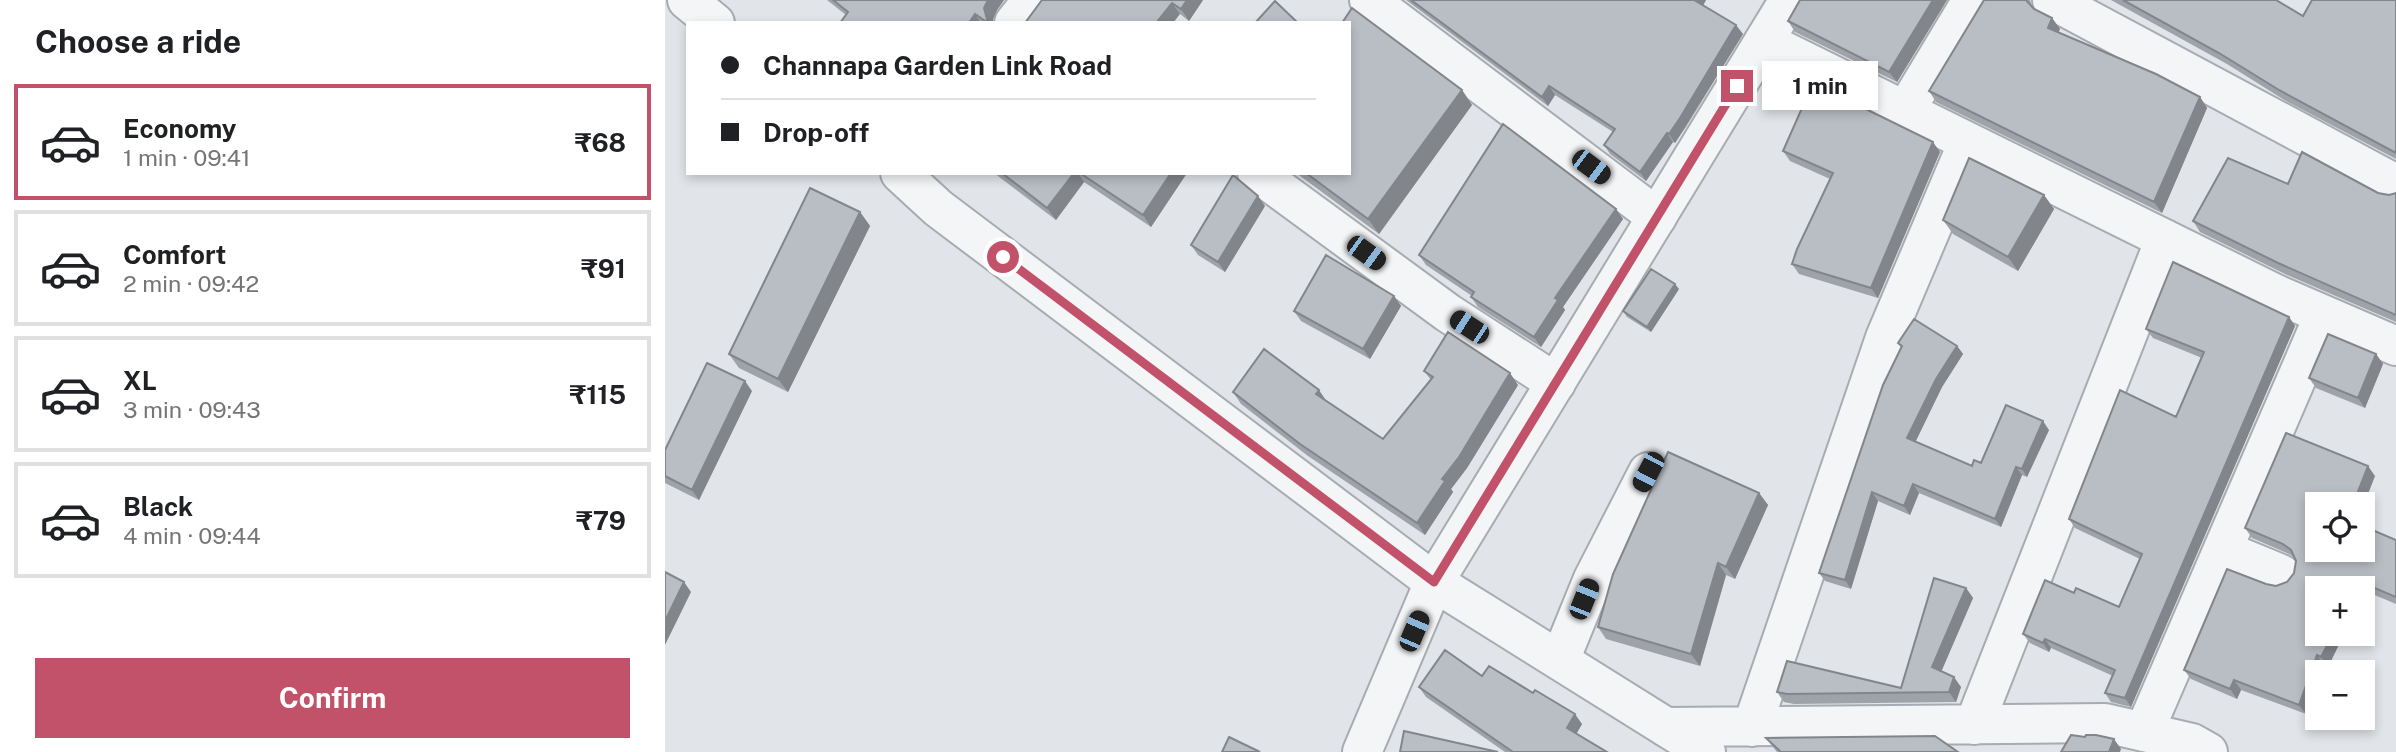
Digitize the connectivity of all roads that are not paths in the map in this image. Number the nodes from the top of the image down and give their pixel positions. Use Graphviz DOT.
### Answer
graph roads {
  1 [pos="687,0"];
  2 [pos="1032,0"];
  3 [pos="1369,0"];
  4 [pos="1789,0"];
  5 [pos="1972,0"];
  6 [pos="2052,0"];
  7 [pos="713,21"];
  8 [pos="1016,21"];
  9 [pos="1765,41"];
  10 [pos="1905,111"];
  11 [pos="1968,142"];
  12 [pos="902,175"];
  13 [pos="1260,175"];
  14 [pos="2396,184"];
  15 [pos="1657,217"];
  16 [pos="2165,239"];
  17 [pos="2324,314"];
  18 [pos="2396,346"];
  19 [pos="1556,383"];
  20 [pos="1648,472"];
  21 [pos="2223,550"];
  22 [pos="2281,574"];
  23 [pos="1434,582"];
  24 [pos="1560,660"];
  25 [pos="1974,724"];
  26 [pos="1666,727"];
  27 [pos="1752,727"];
  28 [pos="2144,732"];
  29 [pos="1362,752"];
  30 [pos="1706,752"];
  31 [pos="2208,752"];
  1 -- 7 [label="street"];
  2 -- 8 [label="street"];
  3 -- 15 [label="street"];
  4 -- 9 [label="street"];
  5 -- 10 [label="street"];
  6 -- 14 [label="street"];
  9 -- 10 [label="street"];
  9 -- 15 [label="street"];
  10 -- 11 [label="street"];
  11 -- 16 [label="street"];
  11 -- 27 [label="street"];
  12 -- 23 [label="street"];
  13 -- 19 [label="street"];
  15 -- 19 [label="street"];
  16 -- 17 [label="street"];
  16 -- 25 [label="street"];
  17 -- 18 [label="street"];
  17 -- 21 [label="street"];
  19 -- 23 [label="street"];
  20 -- 24 [label="street"];
  21 -- 22 [label="street"];
  21 -- 28 [label="street"];
  23 -- 24 [label="street"];
  23 -- 29 [label="street"];
  24 -- 26 [label="street"];
  25 -- 27 [label="street"];
  25 -- 28 [label="street"];
  26 -- 27 [label="street"];
  26 -- 30 [label="street"];
  28 -- 31 [label="street"];
}
